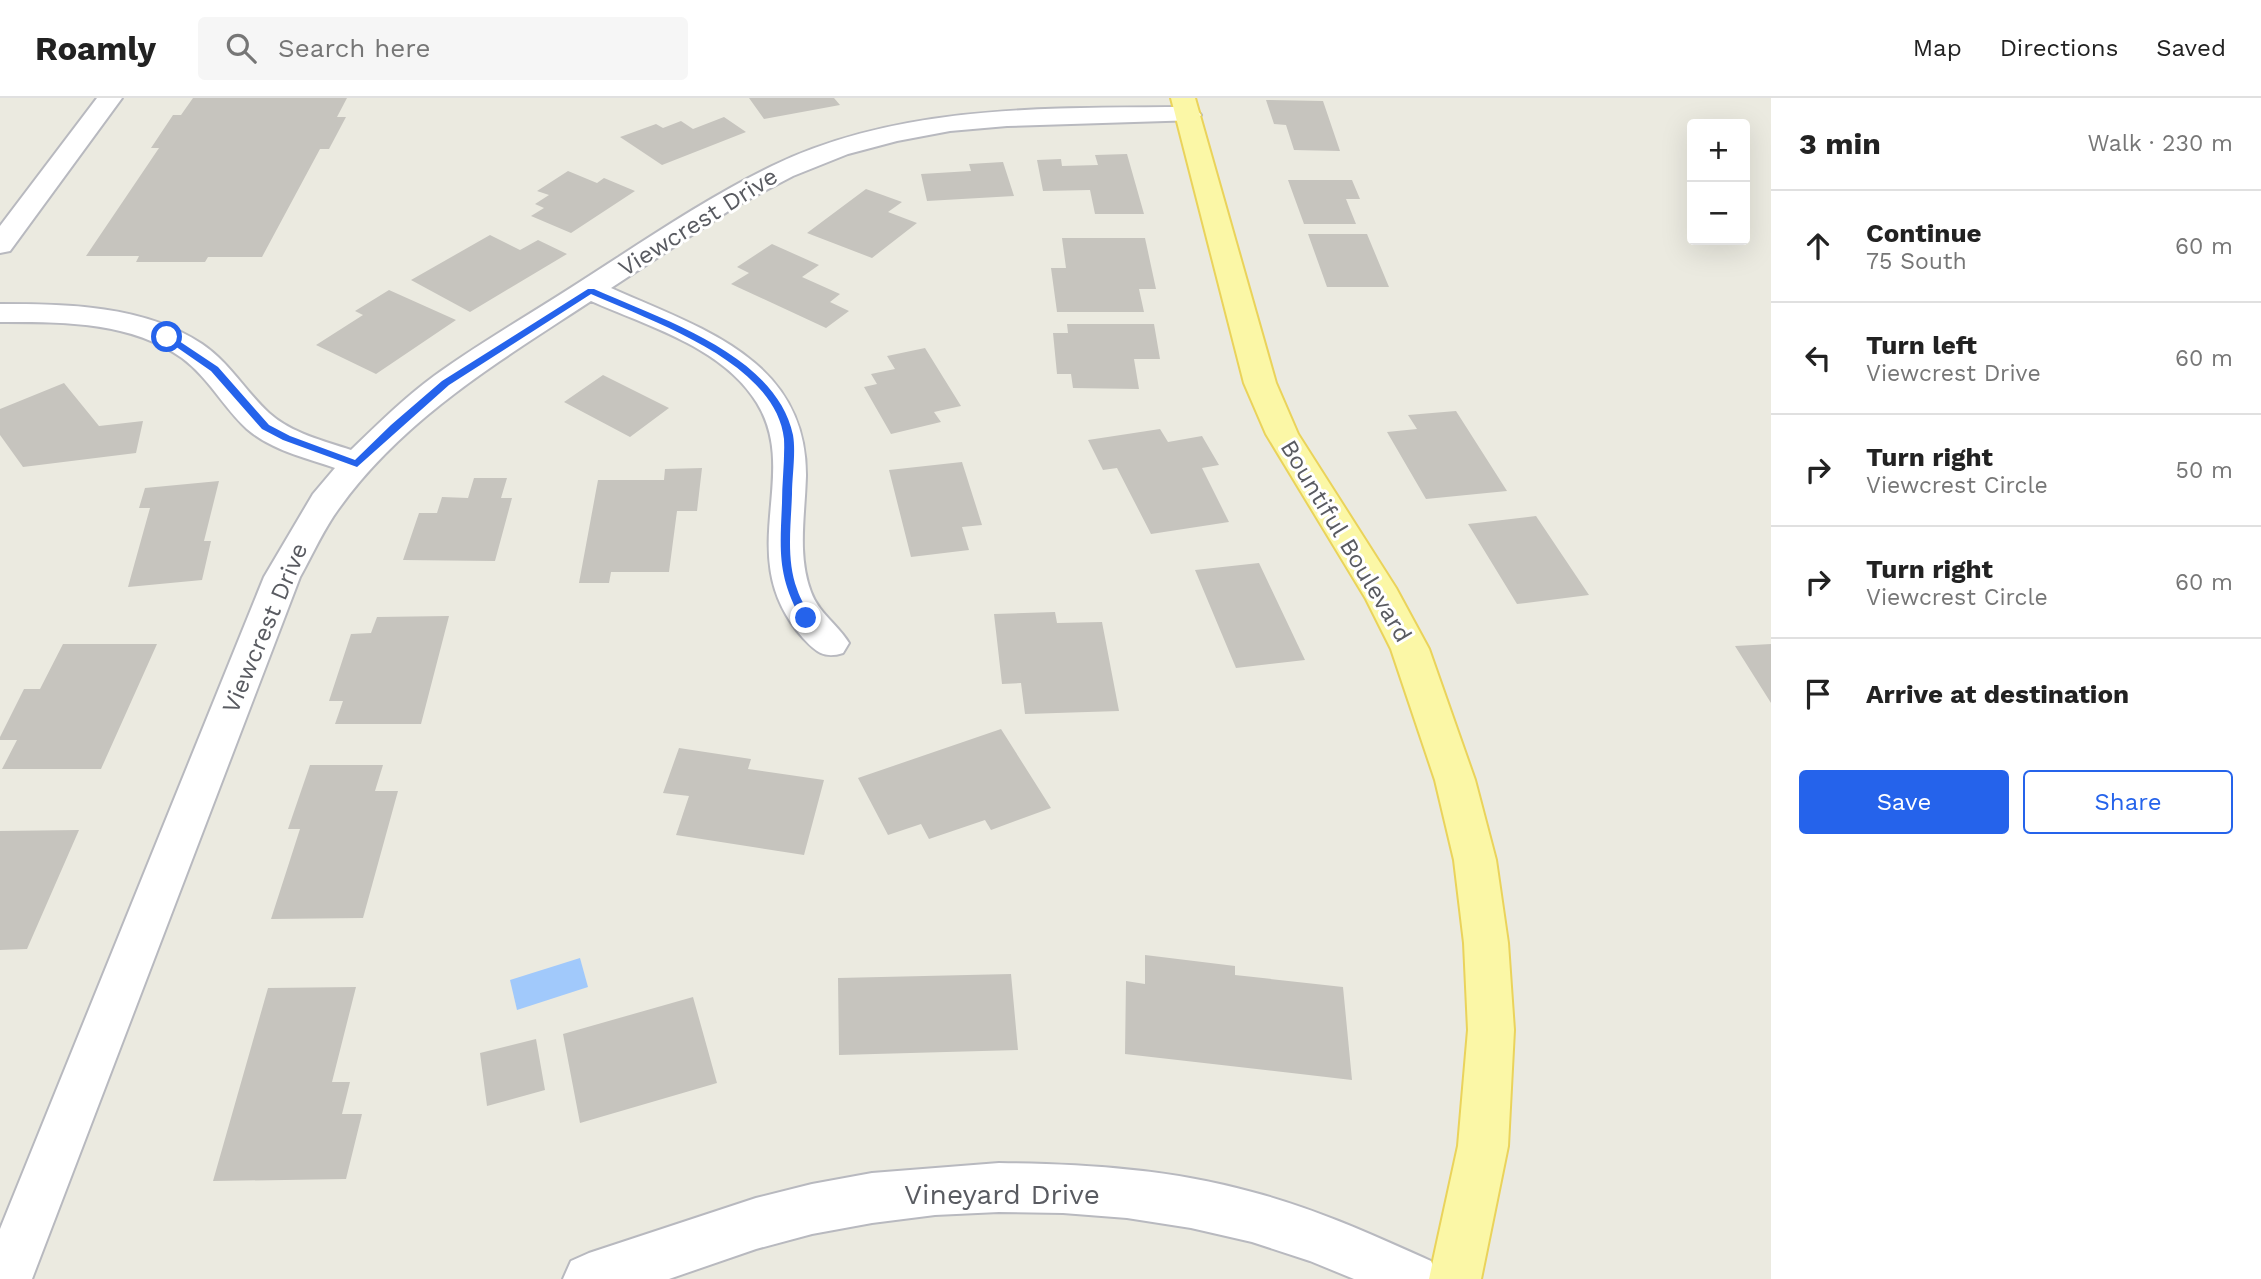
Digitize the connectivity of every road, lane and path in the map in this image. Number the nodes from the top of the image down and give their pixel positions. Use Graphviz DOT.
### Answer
graph roads {
  1 [pos="110,98"];
  2 [pos="1185,107"];
  3 [pos="0,245"];
  4 [pos="591,290"];
  5 [pos="0,313"];
  6 [pos="357,464"];
  7 [pos="830,643"];
  8 [pos="6,1279"];
  9 [pos="589,1279"];
  10 [pos="1413,1279"];
  11 [pos="1455,1279"];
  1 -- 3 [label="street"];
  2 -- 4 [label="street, Viewcrest Drive"];
  2 -- 11 [label="main road, Bountiful Boulevard"];
  4 -- 6 [label="street, Viewcrest Drive"];
  4 -- 7 [label="street"];
  5 -- 6 [label="street"];
  6 -- 8 [label="street, Viewcrest Drive"];
  9 -- 10 [label="street, Vineyard Drive"];
}
